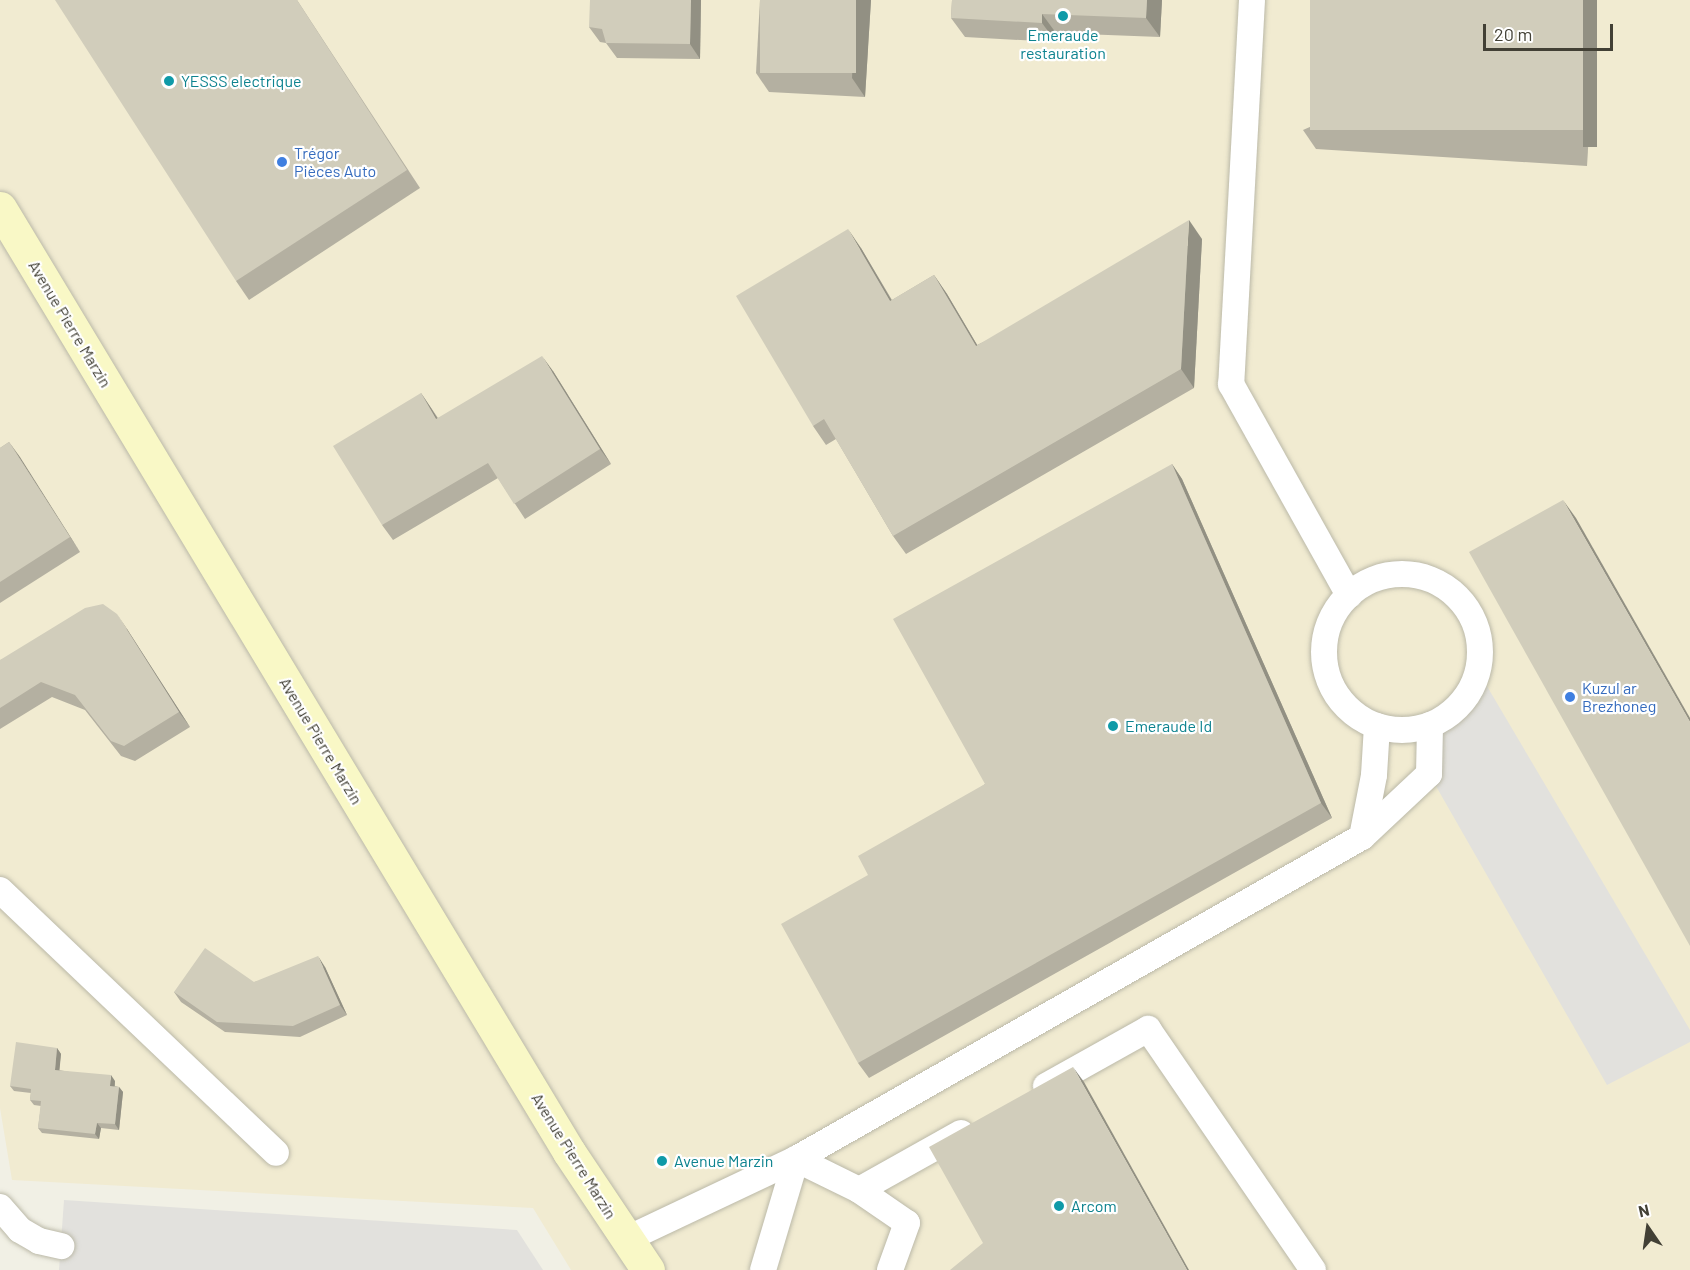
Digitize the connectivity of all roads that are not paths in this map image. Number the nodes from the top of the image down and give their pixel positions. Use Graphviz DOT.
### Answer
graph roads {
  1 [pos="1252,0"];
  2 [pos="0,208"];
  3 [pos="1349,594"];
  4 [pos="1430,725"];
  5 [pos="1377,726"];
  6 [pos="1362,837"];
  7 [pos="0,890"];
  8 [pos="1024,1098"];
  9 [pos="983,1121"];
  10 [pos="276,1154"];
  11 [pos="796,1160"];
  12 [pos="859,1190"];
  13 [pos="0,1207"];
  14 [pos="627,1239"];
  15 [pos="60,1246"];
  16 [pos="648,1270"];
  17 [pos="763,1270"];
  18 [pos="890,1270"];
  19 [pos="1313,1270"];
  1 -- 3 [label="lane"];
  2 -- 14 [label="main road, Avenue Pierre Marzin"];
  3 -- 4 [label="lane"];
  3 -- 5 [label="lane"];
  4 -- 5 [label="lane"];
  4 -- 6 [label="lane"];
  5 -- 6 [label="lane"];
  6 -- 11 [label="lane"];
  7 -- 10 [label="lane"];
  8 -- 19 [label="lane"];
  9 -- 12 [label="lane"];
  11 -- 12 [label="lane"];
  11 -- 14 [label="lane"];
  11 -- 17 [label="lane"];
  12 -- 18 [label="lane"];
  13 -- 15 [label="lane"];
  14 -- 16 [label="main road, Avenue Pierre Marzin"];
}
